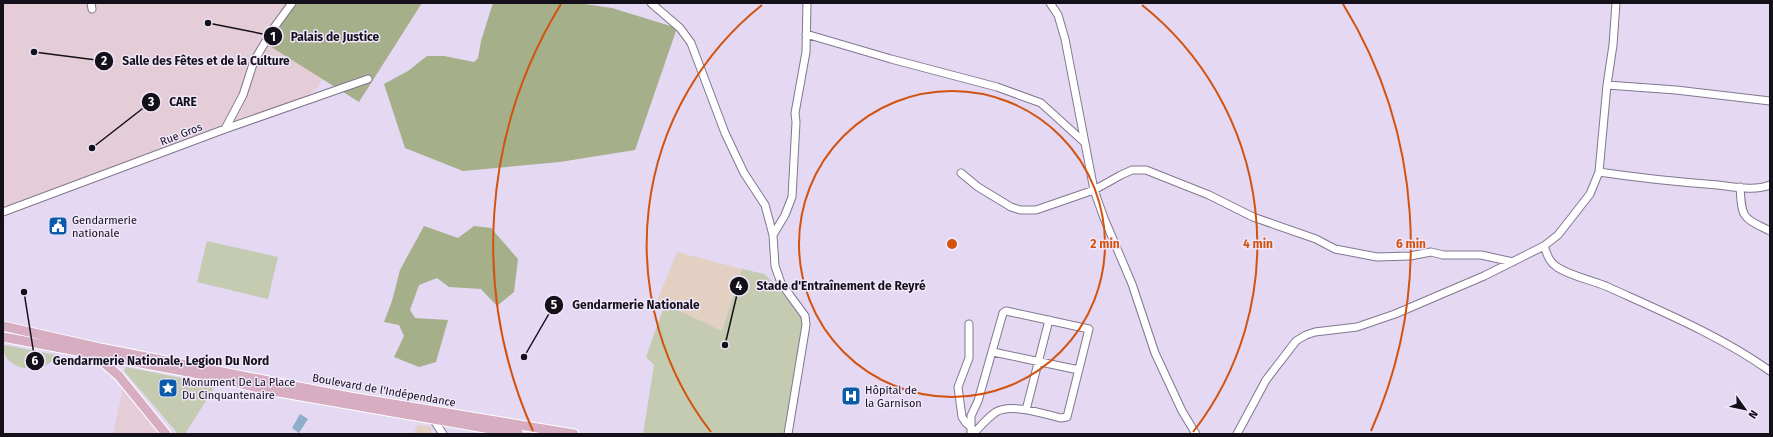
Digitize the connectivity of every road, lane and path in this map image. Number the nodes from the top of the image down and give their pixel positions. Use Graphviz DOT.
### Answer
graph roads {
  1 [pos="292,3"];
  2 [pos="651,3"];
  3 [pos="807,3"];
  4 [pos="1050,3"];
  5 [pos="1616,3"];
  6 [pos="806,34"];
  7 [pos="368,79"];
  8 [pos="1607,86"];
  9 [pos="1770,101"];
  10 [pos="225,129"];
  11 [pos="1084,142"];
  12 [pos="1599,172"];
  13 [pos="961,173"];
  14 [pos="1770,185"];
  15 [pos="1740,187"];
  16 [pos="1094,190"];
  17 [pos="3,212"];
  18 [pos="1770,231"];
  19 [pos="773,235"];
  20 [pos="1544,246"];
  21 [pos="1513,262"];
  22 [pos="1049,320"];
  23 [pos="969,324"];
  24 [pos="3,326"];
  25 [pos="3,337"];
  26 [pos="72,340"];
  27 [pos="993,352"];
  28 [pos="94,355"];
  29 [pos="1038,362"];
  30 [pos="1079,370"];
  31 [pos="1770,371"];
  32 [pos="1026,410"];
  33 [pos="433,419"];
  34 [pos="972,432"];
  35 [pos="166,434"];
  36 [pos="443,434"];
  37 [pos="519,434"];
  38 [pos="574,434"];
  39 [pos="788,434"];
  40 [pos="1196,434"];
  41 [pos="1237,434"];
  1 -- 10 [label="street"];
  2 -- 19 [label="street"];
  3 -- 6 [label="street"];
  4 -- 11 [label="street"];
  5 -- 8 [label="street"];
  6 -- 11 [label="street"];
  6 -- 19 [label="street"];
  7 -- 10 [label="street, Rue Gros"];
  8 -- 9 [label="street"];
  8 -- 12 [label="street"];
  10 -- 17 [label="street, Rue Gros"];
  11 -- 16 [label="street"];
  12 -- 15 [label="street"];
  12 -- 20 [label="street"];
  13 -- 16 [label="street"];
  14 -- 15 [label="street"];
  15 -- 18 [label="street"];
  16 -- 21 [label="street"];
  16 -- 40 [label="street"];
  19 -- 39 [label="street"];
  20 -- 21 [label="street"];
  20 -- 31 [label="street"];
  21 -- 41 [label="street"];
  22 -- 27 [label="street"];
  22 -- 29 [label="street"];
  22 -- 30 [label="street"];
  23 -- 34 [label="street"];
  24 -- 26 [label="main road, Boulevard de l'Indépendance"];
  25 -- 28 [label="main road, Boulevard de l'Indépendance"];
  26 -- 28 [label="main road"];
  26 -- 38 [label="main road, Boulevard de l'Indépendance"];
  27 -- 29 [label="street"];
  27 -- 34 [label="street"];
  28 -- 33 [label="main road, Boulevard de l'Indépendance"];
  28 -- 35 [label="main road"];
  29 -- 30 [label="street"];
  29 -- 32 [label="street"];
  30 -- 32 [label="street"];
  32 -- 34 [label="street"];
  33 -- 36 [label="street"];
  33 -- 37 [label="main road, Boulevard de l'Indépendance"];
}
